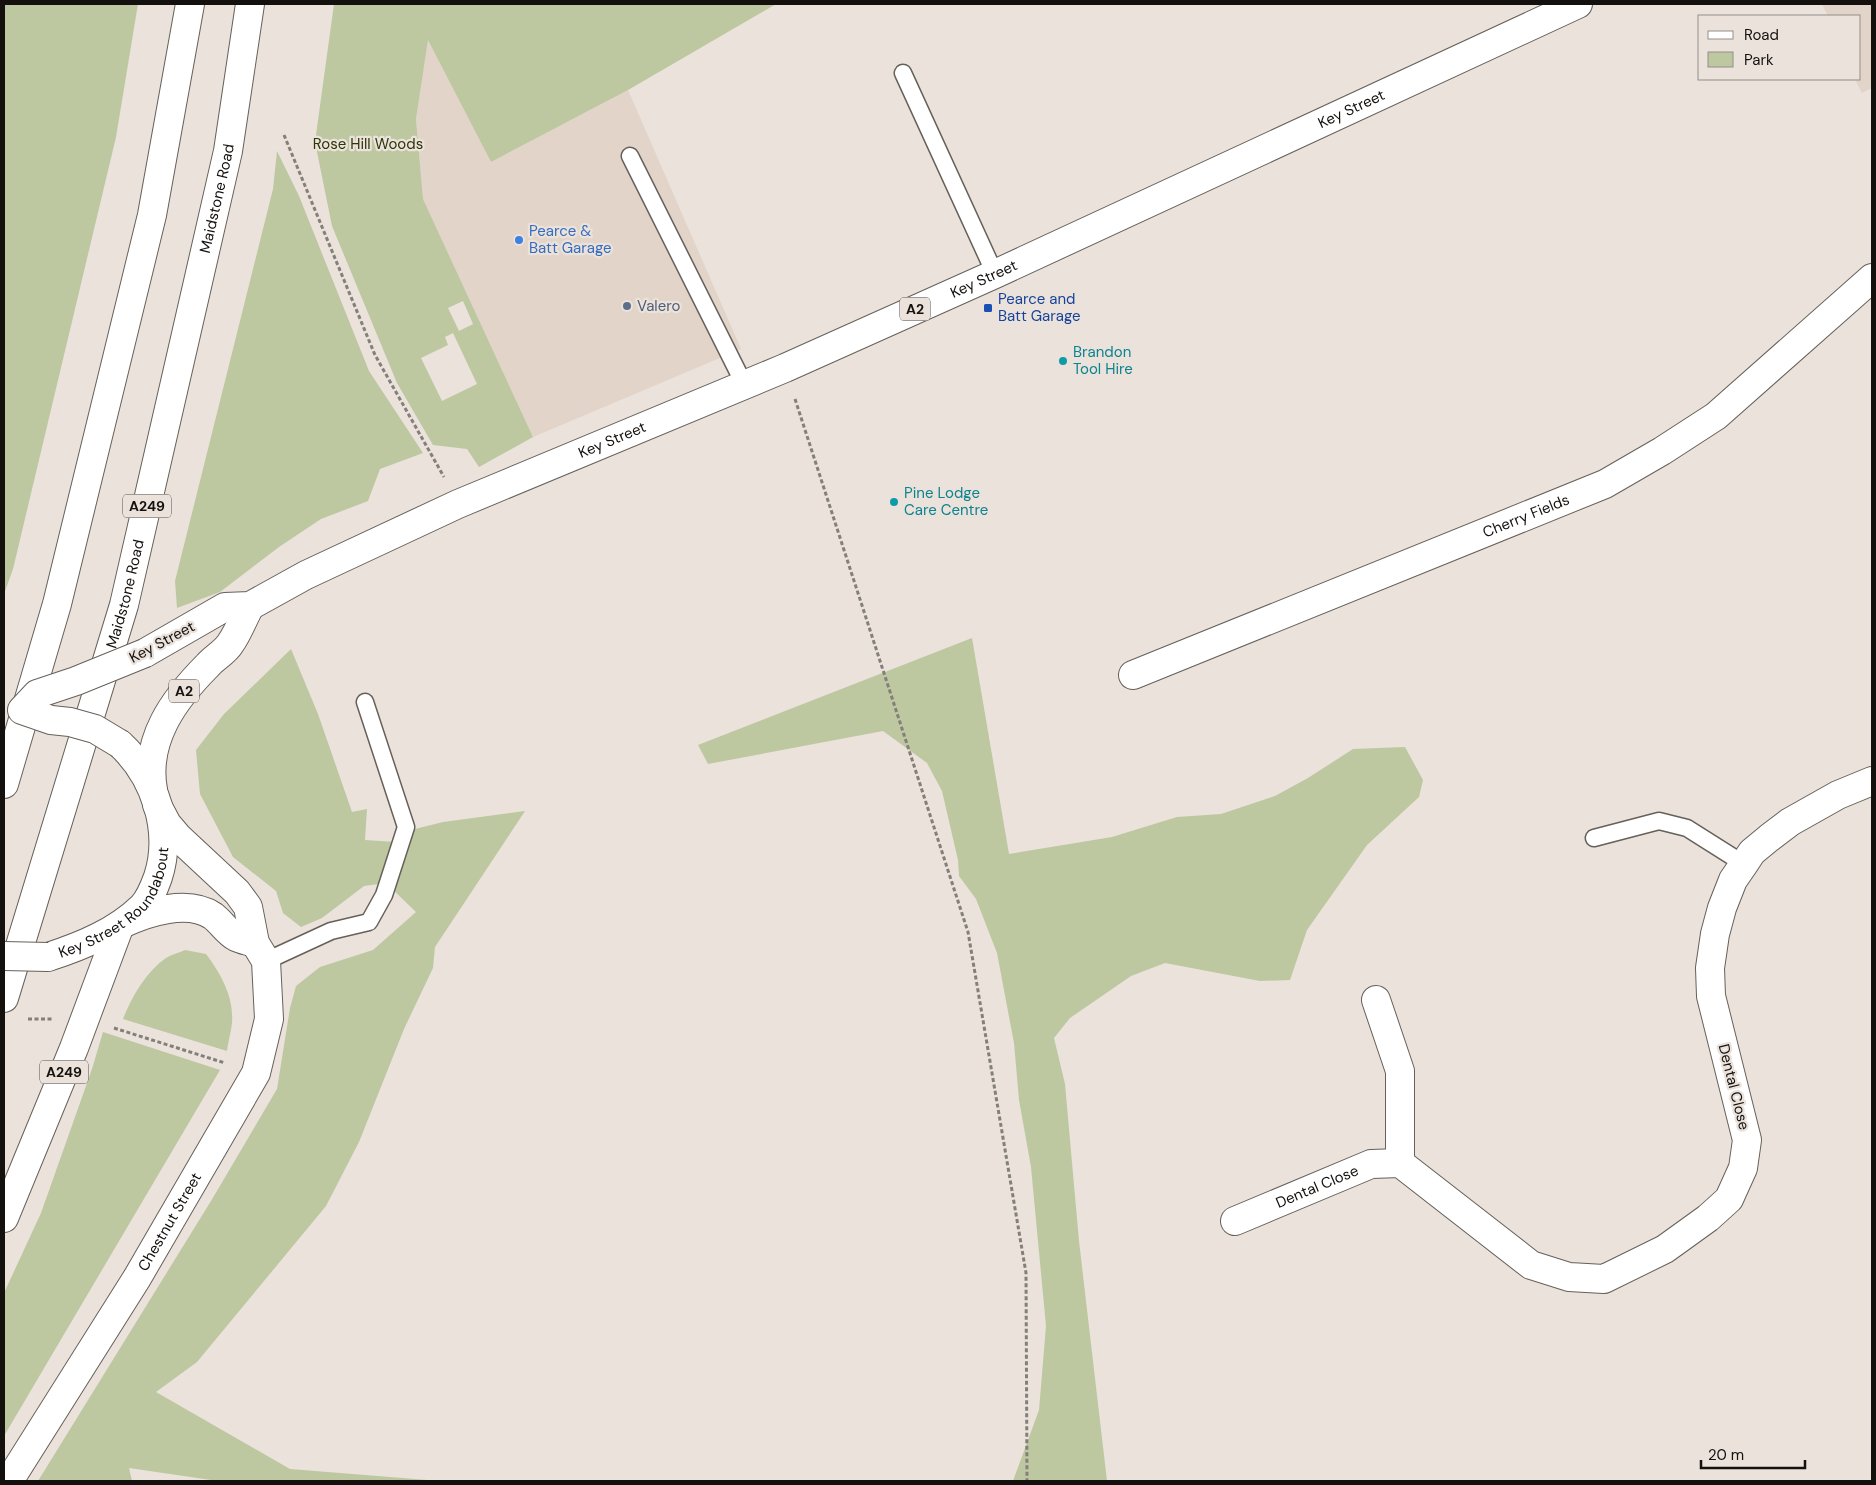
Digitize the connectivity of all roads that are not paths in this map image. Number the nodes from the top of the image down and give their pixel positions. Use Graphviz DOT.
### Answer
graph roads {
  1 [pos="190,4"];
  2 [pos="250,4"];
  3 [pos="1578,4"];
  4 [pos="903,73"];
  5 [pos="630,156"];
  6 [pos="994,274"];
  7 [pos="1872,278"];
  8 [pos="744,384"];
  9 [pos="250,606"];
  10 [pos="1133,675"];
  11 [pos="366,702"];
  12 [pos="13,710"];
  13 [pos="1872,781"];
  14 [pos="4,784"];
  15 [pos="155,797"];
  16 [pos="1594,838"];
  17 [pos="1744,864"];
  18 [pos="120,925"];
  19 [pos="260,952"];
  20 [pos="4,956"];
  21 [pos="4,998"];
  22 [pos="1376,1000"];
  23 [pos="1400,1163"];
  24 [pos="4,1218"];
  25 [pos="1235,1221"];
  26 [pos="9,1481"];
  1 -- 14 [label="main road"];
  2 -- 21 [label="main road, Maidstone Road / A249"];
  3 -- 6 [label="main road, Key Street / A2"];
  4 -- 6 [label="lane"];
  5 -- 8 [label="lane"];
  6 -- 8 [label="main road, Key Street / A2"];
  7 -- 10 [label="main road, Cherry Fields"];
  8 -- 9 [label="main road, Key Street / A2"];
  9 -- 12 [label="main road, Key Street / A2, bridge"];
  9 -- 15 [label="main road, A2"];
  11 -- 19 [label="lane"];
  12 -- 15 [label="main road, Key Street Roundabout, bridge"];
  13 -- 17 [label="main road, Dental Close"];
  15 -- 18 [label="main road, Key Street Roundabout"];
  15 -- 19 [label="main road, Chestnut Street"];
  16 -- 17 [label="lane"];
  17 -- 23 [label="main road, Dental Close"];
  18 -- 19 [label="main road"];
  18 -- 20 [label="main road, Key Street Roundabout, bridge"];
  18 -- 24 [label="main road, A249"];
  19 -- 26 [label="main road, Chestnut Street"];
  22 -- 23 [label="main road"];
  23 -- 25 [label="main road, Dental Close"];
}
